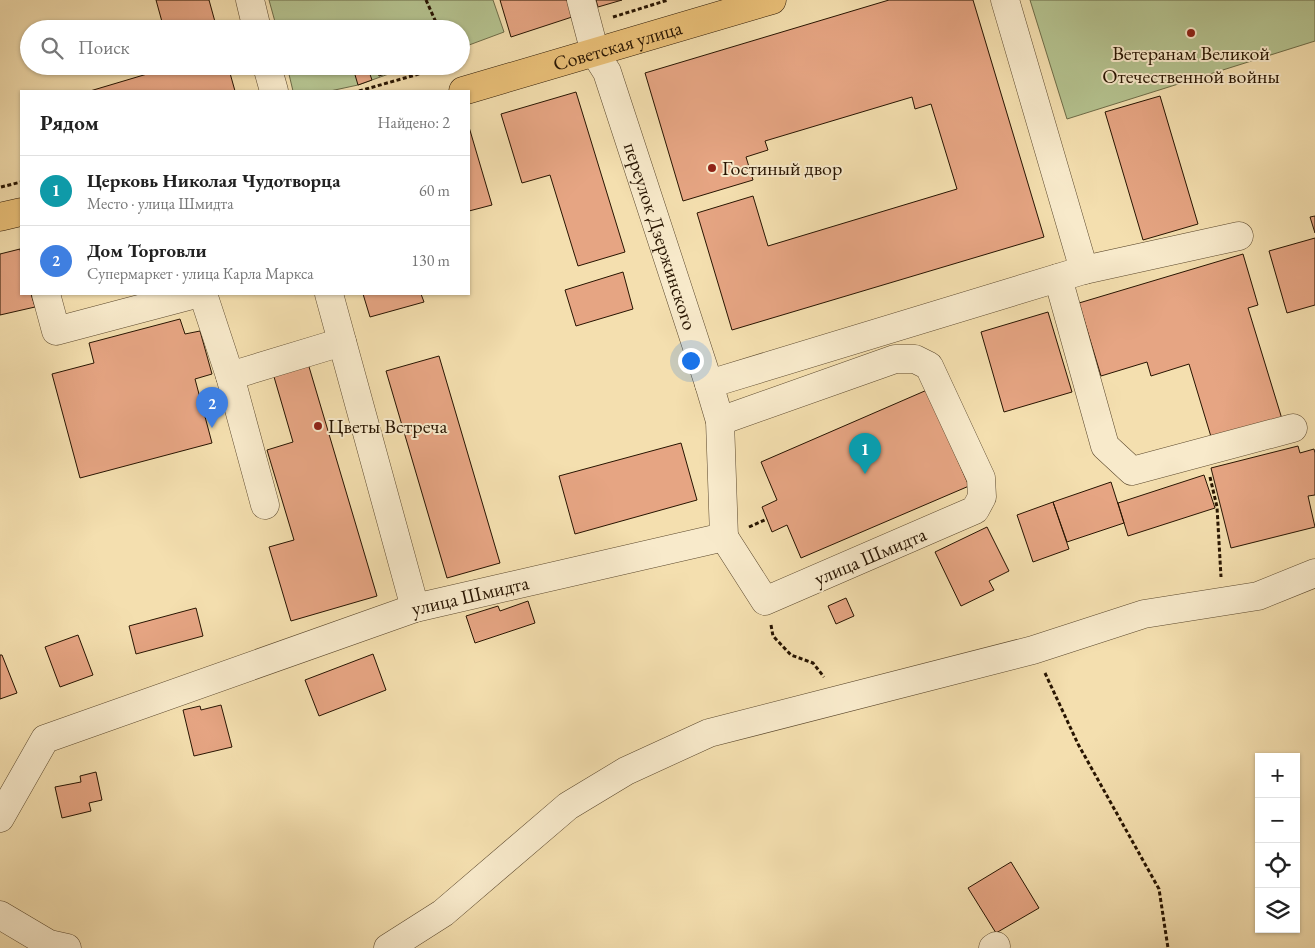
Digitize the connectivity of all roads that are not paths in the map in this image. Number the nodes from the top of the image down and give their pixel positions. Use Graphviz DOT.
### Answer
graph roads {
  1 [pos="250,0"];
  2 [pos="581,0"];
  3 [pos="772,0"];
  4 [pos="1005,0"];
  5 [pos="255,20"];
  6 [pos="595,53"];
  7 [pos="270,75"];
  8 [pos="274,90"];
  9 [pos="466,90"];
  10 [pos="20,212"];
  11 [pos="0,217"];
  12 [pos="1239,236"];
  13 [pos="1084,270"];
  14 [pos="1058,278"];
  15 [pos="46,295"];
  16 [pos="192,295"];
  17 [pos="203,295"];
  18 [pos="329,295"];
  19 [pos="342,342"];
  20 [pos="230,376"];
  21 [pos="709,384"];
  22 [pos="720,421"];
  23 [pos="1293,428"];
  24 [pos="265,505"];
  25 [pos="724,537"];
  26 [pos="1315,573"];
  27 [pos="415,608"];
  28 [pos="0,818"];
  29 [pos="0,915"];
  30 [pos="67,948"];
  31 [pos="388,948"];
  1 -- 5 [label="street"];
  2 -- 6 [label="street, переулок Дзержинского"];
  3 -- 6 [label="main road, Советская улица"];
  4 -- 13 [label="street"];
  6 -- 9 [label="main road, Советская улица"];
  6 -- 21 [label="street, переулок Дзержинского"];
  7 -- 8 [label="street"];
  10 -- 11 [label="main road"];
  12 -- 13 [label="street"];
  13 -- 14 [label="street"];
  14 -- 21 [label="street"];
  14 -- 23 [label="street"];
  15 -- 16 [label="street"];
  17 -- 20 [label="street"];
  18 -- 19 [label="street"];
  19 -- 20 [label="street"];
  19 -- 27 [label="street"];
  20 -- 24 [label="street"];
  21 -- 22 [label="street, переулок Дзержинского"];
  22 -- 25 [label="street, переулок Дзержинского"];
  22 -- 25 [label="street, улица Шмидта"];
  25 -- 27 [label="street, улица Шмидта"];
  26 -- 31 [label="street"];
  27 -- 28 [label="street, улица Шмидта"];
  29 -- 30 [label="street"];
}
